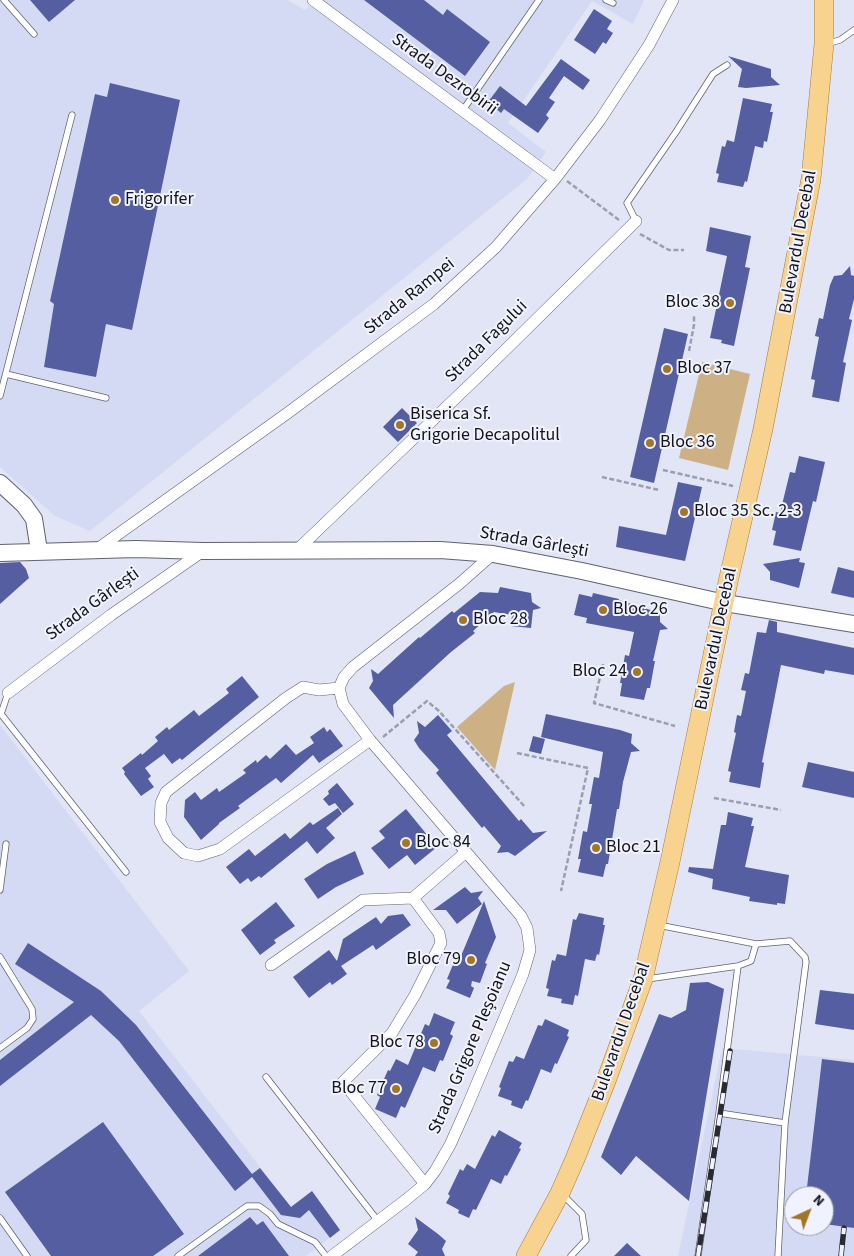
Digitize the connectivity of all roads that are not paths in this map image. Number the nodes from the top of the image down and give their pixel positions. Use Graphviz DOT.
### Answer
graph roads {
  1 [pos="4,0"];
  2 [pos="312,0"];
  3 [pos="539,0"];
  4 [pos="606,0"];
  5 [pos="673,0"];
  6 [pos="824,0"];
  7 [pos="613,3"];
  8 [pos="854,30"];
  9 [pos="34,34"];
  10 [pos="824,44"];
  11 [pos="727,65"];
  12 [pos="463,110"];
  13 [pos="72,115"];
  14 [pos="557,176"];
  15 [pos="632,224"];
  16 [pos="6,374"];
  17 [pos="0,396"];
  18 [pos="106,398"];
  19 [pos="0,483"];
  20 [pos="96,550"];
  21 [pos="297,550"];
  22 [pos="39,551"];
  23 [pos="202,551"];
  24 [pos="0,552"];
  25 [pos="493,554"];
  26 [pos="724,603"];
  27 [pos="854,624"];
  28 [pos="339,688"];
  29 [pos="8,693"];
  30 [pos="372,742"];
  31 [pos="6,844"];
  32 [pos="466,852"];
  33 [pos="126,872"];
  34 [pos="0,890"];
  35 [pos="413,898"];
  36 [pos="656,925"];
  37 [pos="756,944"];
  38 [pos="0,957"];
  39 [pos="270,965"];
  40 [pos="738,966"];
  41 [pos="643,979"];
  42 [pos="0,1048"];
  43 [pos="266,1076"];
  44 [pos="719,1113"];
  45 [pos="784,1123"];
  46 [pos="425,1184"];
  47 [pos="560,1192"];
  48 [pos="0,1218"];
  49 [pos="378,1222"];
  50 [pos="27,1256"];
  51 [pos="178,1256"];
  52 [pos="326,1256"];
  53 [pos="332,1256"];
  54 [pos="526,1256"];
  55 [pos="571,1256"];
  56 [pos="698,1256"];
  57 [pos="778,1256"];
  1 -- 9 [label="lane"];
  2 -- 12 [label="street, Strada Dezrobirii"];
  3 -- 12 [label="lane"];
  4 -- 7 [label="lane"];
  5 -- 14 [label="street, Strada Rampei"];
  6 -- 10 [label="main road, Bulevardul Decebal"];
  8 -- 10 [label="lane"];
  10 -- 26 [label="main road, Bulevardul Decebal"];
  11 -- 15 [label="lane"];
  12 -- 14 [label="street, Strada Dezrobirii"];
  13 -- 16 [label="lane"];
  14 -- 20 [label="street, Strada Rampei"];
  15 -- 21 [label="street, Strada Fagului"];
  16 -- 17 [label="lane"];
  16 -- 18 [label="lane"];
  19 -- 22 [label="street"];
  20 -- 22 [label="street, Strada Gârlești"];
  20 -- 23 [label="street, Strada Gârlești"];
  21 -- 23 [label="street, Strada Gârlești"];
  21 -- 25 [label="street, Strada Gârlești"];
  22 -- 24 [label="street, Strada Gârlești"];
  23 -- 29 [label="street, Strada Gârlești"];
  25 -- 26 [label="street, Strada Gârlești"];
  25 -- 28 [label="street"];
  26 -- 27 [label="street, Strada Gârlești"];
  26 -- 36 [label="main road, Bulevardul Decebal"];
  28 -- 30 [label="street, Strada Grigore Pleșoianu"];
  28 -- 30 [label="street"];
  29 -- 33 [label="lane"];
  30 -- 32 [label="street, Strada Grigore Pleșoianu"];
  31 -- 34 [label="lane"];
  32 -- 35 [label="street"];
  32 -- 46 [label="street, Strada Grigore Pleșoianu"];
  35 -- 39 [label="street"];
  35 -- 46 [label="street"];
  36 -- 37 [label="lane"];
  36 -- 41 [label="main road, Bulevardul Decebal"];
  37 -- 40 [label="lane"];
  37 -- 45 [label="lane"];
  38 -- 42 [label="lane"];
  40 -- 41 [label="lane"];
  40 -- 44 [label="lane"];
  41 -- 47 [label="main road, Bulevardul Decebal"];
  43 -- 49 [label="lane"];
  44 -- 45 [label="lane"];
  44 -- 56 [label="lane"];
  45 -- 57 [label="lane"];
  46 -- 49 [label="street, Strada Grigore Pleșoianu"];
  47 -- 54 [label="main road, Bulevardul Decebal"];
  47 -- 55 [label="lane"];
  48 -- 50 [label="lane"];
  49 -- 53 [label="street, Strada Grigore Pleșoianu"];
  51 -- 52 [label="lane"];
}
